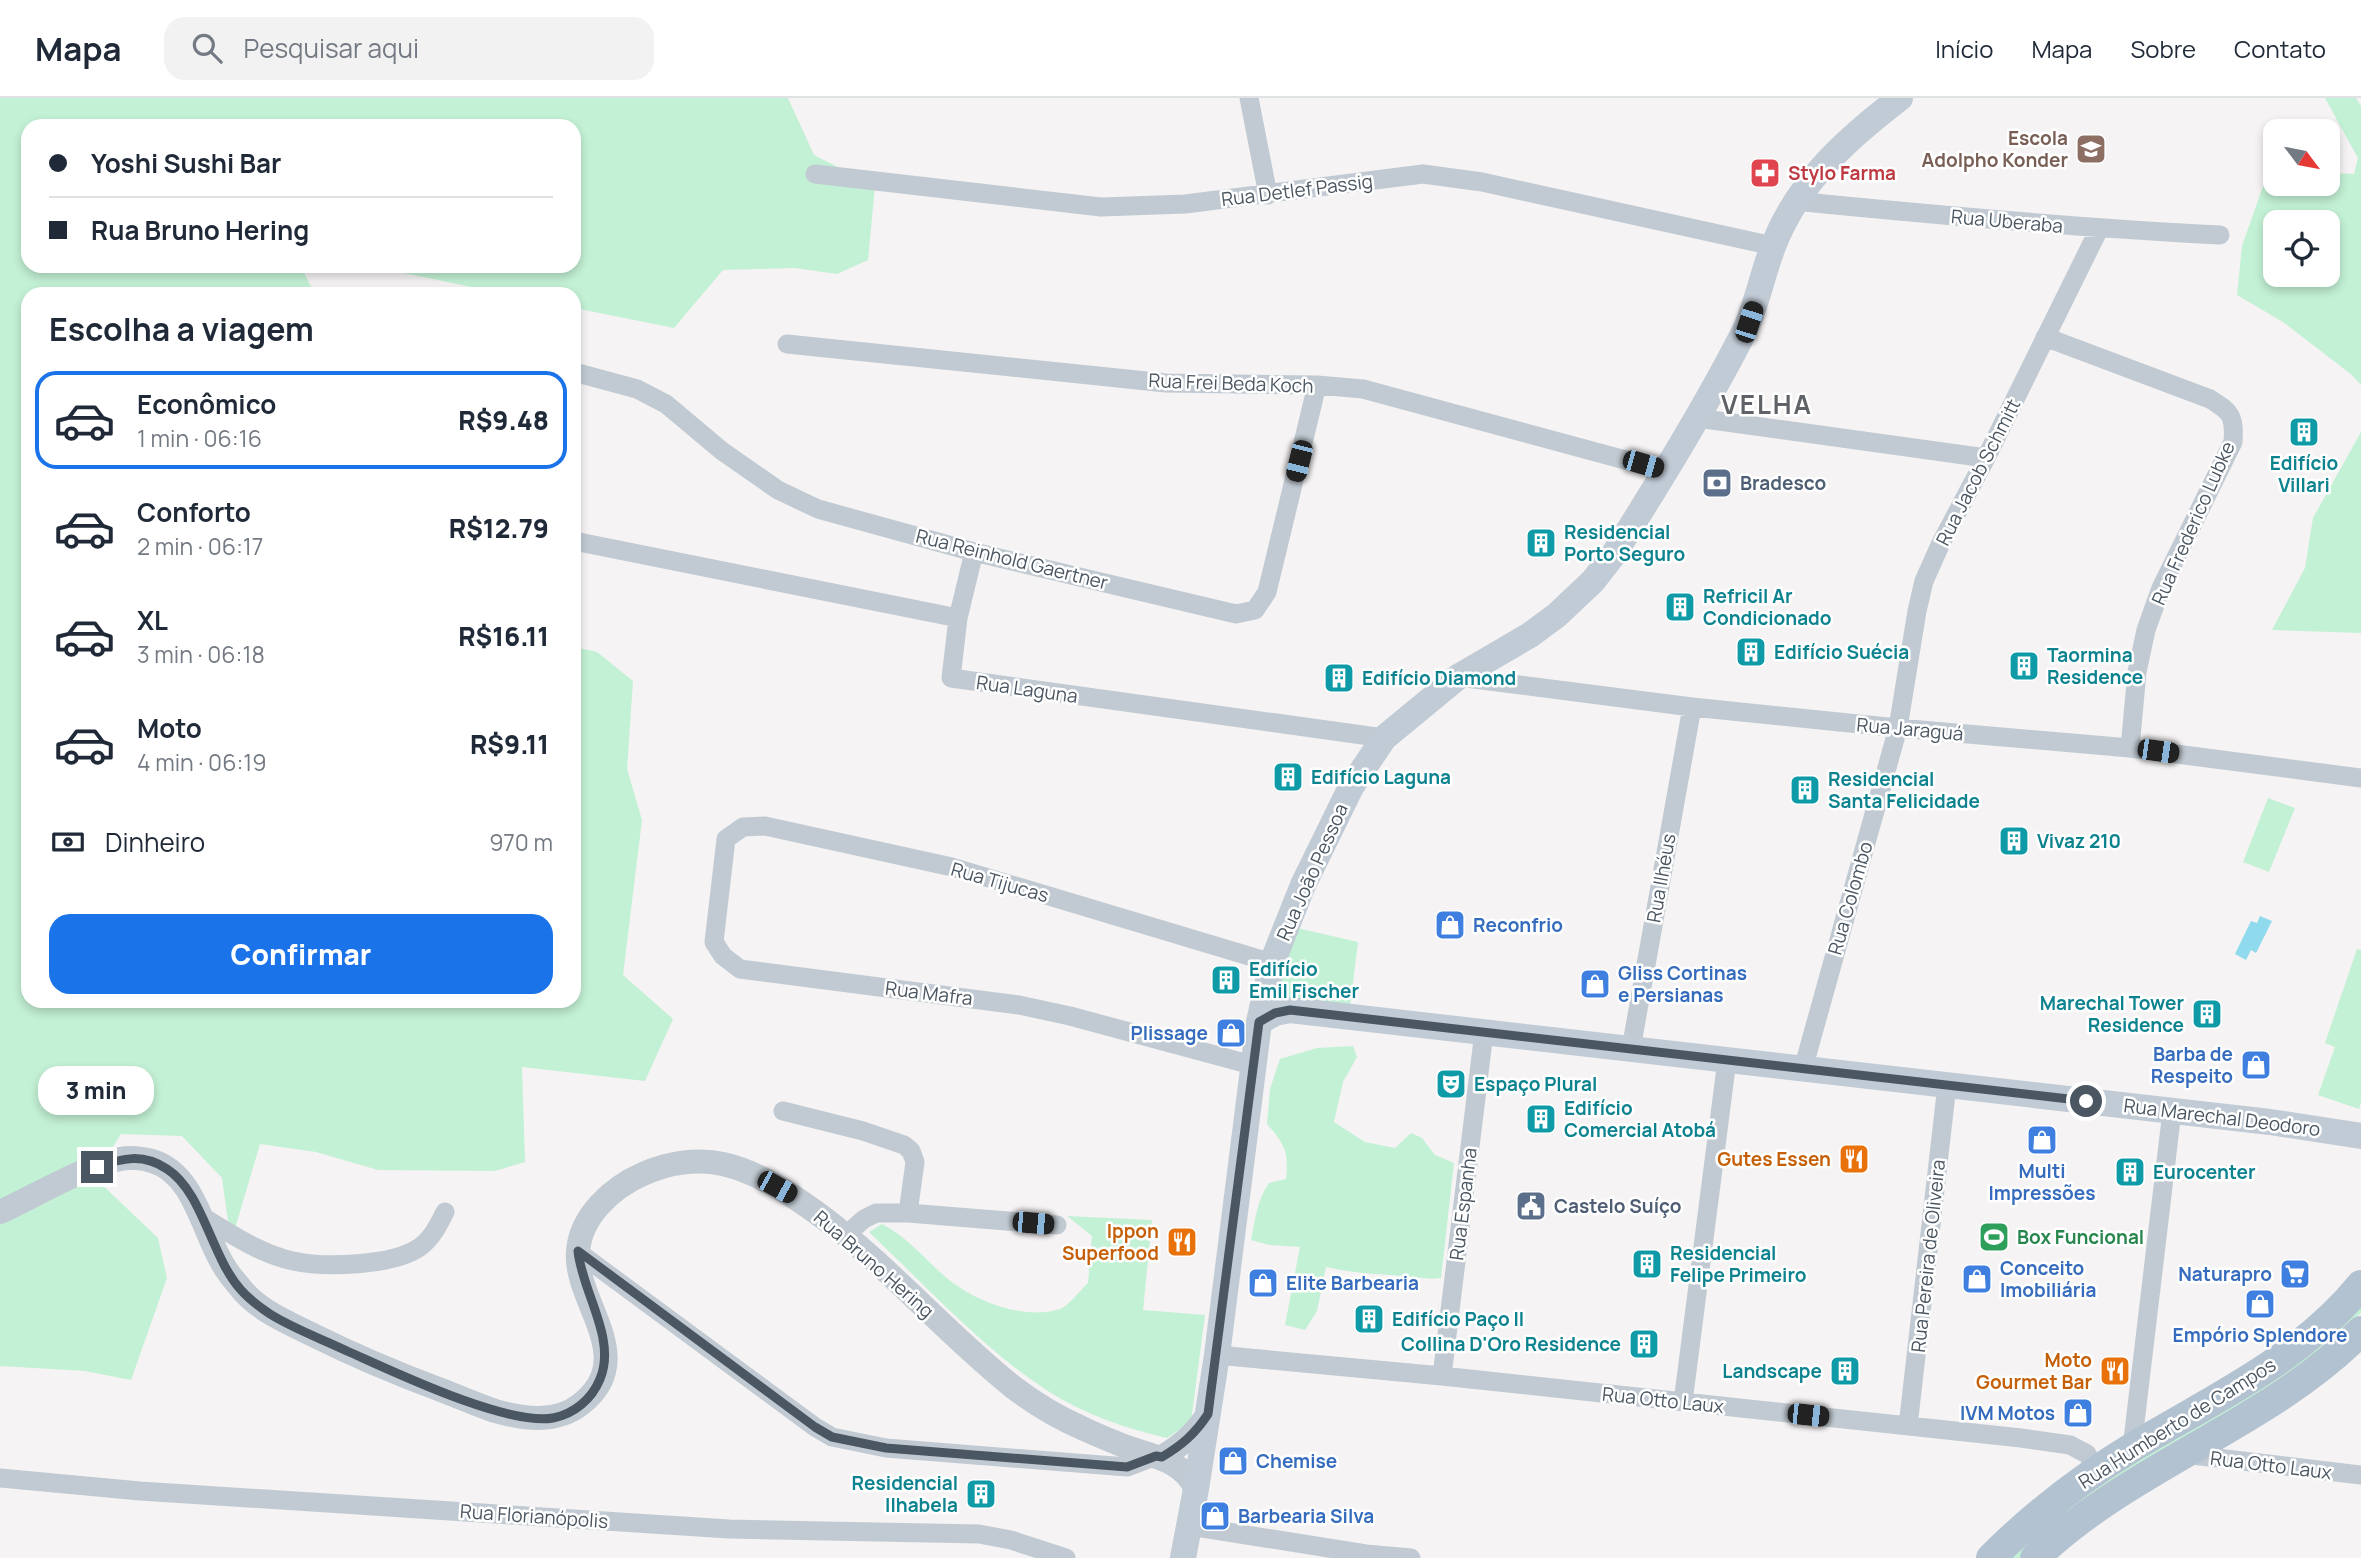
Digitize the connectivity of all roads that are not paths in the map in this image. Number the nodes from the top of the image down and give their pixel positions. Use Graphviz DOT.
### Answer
graph roads {
  1 [pos="1249,98"];
  2 [pos="1900,98"];
  3 [pos="815,174"];
  4 [pos="1269,195"];
  5 [pos="1794,201"];
  6 [pos="2099,229"];
  7 [pos="2220,235"];
  8 [pos="1773,246"];
  9 [pos="2045,337"];
  10 [pos="787,344"];
  11 [pos="581,374"];
  12 [pos="1317,385"];
  13 [pos="1697,418"];
  14 [pos="1986,458"];
  15 [pos="1666,471"];
  16 [pos="581,542"];
  17 [pos="974,552"];
  18 [pos="958,618"];
  19 [pos="1458,677"];
  20 [pos="1692,707"];
  21 [pos="1898,728"];
  22 [pos="1384,738"];
  23 [pos="2130,748"];
  24 [pos="2361,778"];
  25 [pos="726,839"];
  26 [pos="1270,974"];
  27 [pos="1290,1010"];
  28 [pos="1259,1022"];
  29 [pos="1484,1032"];
  30 [pos="1631,1049"];
  31 [pos="1727,1060"];
  32 [pos="1252,1065"];
  33 [pos="1803,1069"];
  34 [pos="1947,1085"];
  35 [pos="783,1111"];
  36 [pos="2172,1111"];
  37 [pos="2361,1136"];
  38 [pos="445,1212"];
  39 [pos="0,1213"];
  40 [pos="908,1213"];
  41 [pos="201,1216"];
  42 [pos="1057,1225"];
  43 [pos="846,1235"];
  44 [pos="578,1251"];
  45 [pos="2361,1284"];
  46 [pos="2361,1331"];
  47 [pos="1217,1355"];
  48 [pos="1442,1376"];
  49 [pos="1683,1402"];
  50 [pos="1208,1414"];
  51 [pos="1908,1426"];
  52 [pos="2132,1448"];
  53 [pos="2182,1454"];
  54 [pos="1159,1456"];
  55 [pos="2097,1471"];
  56 [pos="2361,1475"];
  57 [pos="0,1478"];
  58 [pos="1196,1489"];
  59 [pos="1190,1526"];
  60 [pos="1066,1558"];
  61 [pos="1182,1558"];
  62 [pos="1411,1558"];
  63 [pos="1991,1558"];
  64 [pos="2035,1558"];
  1 -- 4 [label="street"];
  2 -- 5 [label="main road, Rua João Pessoa"];
  3 -- 4 [label="street, Rua Detlef Passig"];
  4 -- 8 [label="street, Rua Detlef Passig"];
  5 -- 6 [label="street, Rua Uberaba"];
  5 -- 8 [label="main road, Rua João Pessoa"];
  6 -- 7 [label="street, Rua Uberaba"];
  6 -- 9 [label="street, Rua Jacob Schmitt"];
  8 -- 13 [label="main road, Rua João Pessoa"];
  9 -- 14 [label="street, Rua Jacob Schmitt"];
  9 -- 23 [label="street, Rua Frederico Lubke"];
  10 -- 12 [label="street, Rua Frei Beda Koch"];
  11 -- 17 [label="street, Rua Reinhold Gaertner"];
  12 -- 15 [label="street, Rua Frei Beda Koch"];
  12 -- 17 [label="street, Rua Reinhold Gaertner"];
  13 -- 14 [label="street"];
  13 -- 15 [label="main road, Rua João Pessoa"];
  14 -- 21 [label="street, Rua Jacob Schmitt"];
  15 -- 19 [label="main road, Rua João Pessoa"];
  16 -- 18 [label="street"];
  17 -- 18 [label="street"];
  18 -- 22 [label="street, Rua Laguna"];
  19 -- 20 [label="street, Rua Jaraguá"];
  19 -- 22 [label="main road, Rua João Pessoa"];
  20 -- 21 [label="street, Rua Jaraguá"];
  20 -- 30 [label="street, Rua Ilhéus"];
  21 -- 23 [label="street, Rua Jaraguá"];
  21 -- 33 [label="street, Rua Colombo"];
  22 -- 26 [label="main road, Rua João Pessoa"];
  23 -- 24 [label="street, Rua Jaraguá"];
  25 -- 26 [label="street, Rua Tijucas"];
  25 -- 32 [label="street, Rua Mafra"];
  26 -- 27 [label="main road"];
  26 -- 28 [label="main road, Rua João Pessoa"];
  27 -- 28 [label="main road, Rua Marechal Deodoro"];
  27 -- 29 [label="main road, Rua Marechal Deodoro"];
  28 -- 32 [label="main road, Rua João Pessoa"];
  29 -- 30 [label="main road, Rua Marechal Deodoro"];
  29 -- 48 [label="street, Rua Espanha"];
  30 -- 31 [label="main road, Rua Marechal Deodoro"];
  31 -- 33 [label="main road, Rua Marechal Deodoro"];
  31 -- 49 [label="street"];
  32 -- 47 [label="main road, Rua João Pessoa"];
  33 -- 34 [label="main road, Rua Marechal Deodoro"];
  34 -- 36 [label="main road, Rua Marechal Deodoro"];
  34 -- 51 [label="street, Rua Pereira de Oliveira"];
  35 -- 40 [label="street"];
  36 -- 37 [label="main road, Rua Marechal Deodoro"];
  36 -- 52 [label="street"];
  38 -- 41 [label="street"];
  39 -- 41 [label="street"];
  40 -- 42 [label="street"];
  40 -- 43 [label="street"];
  41 -- 44 [label="street"];
  43 -- 44 [label="street, Rua Bruno Hering"];
  43 -- 54 [label="street, Rua Bruno Hering"];
  44 -- 54 [label="street"];
  45 -- 52 [label="main road, Rua Humberto de Campos"];
  46 -- 53 [label="main road, Rua Humberto de Campos"];
  47 -- 48 [label="street, Rua Otto Laux"];
  47 -- 50 [label="main road, Rua João Pessoa"];
  48 -- 49 [label="street, Rua Otto Laux"];
  49 -- 51 [label="street, Rua Otto Laux"];
  50 -- 54 [label="street"];
  50 -- 58 [label="main road, Rua João Pessoa"];
  51 -- 55 [label="street, Rua Otto Laux"];
  52 -- 55 [label="main road, Rua Humberto de Campos"];
  53 -- 56 [label="street, Rua Otto Laux"];
  53 -- 64 [label="main road, Rua Humberto de Campos"];
  54 -- 58 [label="street, Rua Bruno Hering"];
  55 -- 63 [label="main road, Rua Humberto de Campos"];
  57 -- 60 [label="street, Rua Florianópolis"];
  58 -- 59 [label="main road, Rua João Pessoa"];
  59 -- 61 [label="main road, Rua João Pessoa"];
  59 -- 62 [label="street"];
}
